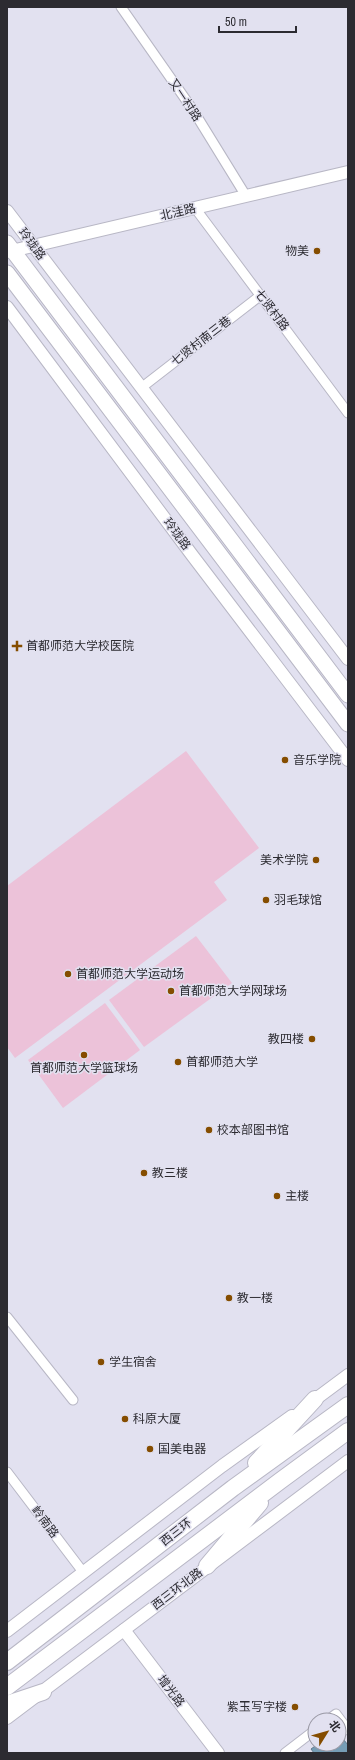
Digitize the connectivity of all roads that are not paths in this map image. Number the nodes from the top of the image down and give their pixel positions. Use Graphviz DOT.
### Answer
graph roads {
  1 [pos="121,7"];
  2 [pos="348,172"];
  3 [pos="246,196"];
  4 [pos="194,208"];
  5 [pos="7,211"];
  6 [pos="33,245"];
  7 [pos="9,248"];
  8 [pos="7,273"];
  9 [pos="261,295"];
  10 [pos="7,307"];
  11 [pos="141,388"];
  12 [pos="348,413"];
  13 [pos="348,659"];
  14 [pos="348,695"];
  15 [pos="348,724"];
  16 [pos="348,760"];
  17 [pos="7,1317"];
  18 [pos="348,1375"];
  19 [pos="315,1399"];
  20 [pos="73,1400"];
  21 [pos="348,1405"];
  22 [pos="348,1431"];
  23 [pos="348,1461"];
  24 [pos="7,1472"];
  25 [pos="280,1481"];
  26 [pos="233,1488"];
  27 [pos="207,1566"];
  28 [pos="82,1572"];
  29 [pos="124,1630"];
  30 [pos="7,1631"];
  31 [pos="7,1662"];
  32 [pos="7,1687"];
  33 [pos="44,1692"];
  34 [pos="7,1704"];
  35 [pos="7,1718"];
  36 [pos="307,1736"];
  37 [pos="218,1753"];
  38 [pos="285,1753"];
  1 -- 3 [label="street, 又一村路"];
  2 -- 3 [label="street, 北洼路"];
  3 -- 4 [label="street, 北洼路"];
  4 -- 6 [label="street, 北洼路"];
  4 -- 9 [label="street, 七贤村路"];
  5 -- 6 [label="street, 玲珑路"];
  6 -- 7 [label="street, 北洼路"];
  6 -- 11 [label="street, 玲珑路"];
  7 -- 14 [label="main road, 玲珑路"];
  8 -- 15 [label="main road, 玲珑路"];
  9 -- 11 [label="street, 七贤村南三巷"];
  9 -- 12 [label="street, 七贤村路"];
  10 -- 16 [label="street, 玲珑路"];
  11 -- 13 [label="street, 玲珑路"];
  17 -- 20 [label="street"];
  18 -- 19 [label="street"];
  19 -- 26 [label="highway"];
  19 -- 28 [label="street"];
  21 -- 26 [label="highway, 西三环"];
  22 -- 25 [label="highway, 西三环"];
  23 -- 27 [label="street, 西三环北路"];
  24 -- 28 [label="street, 岭南路"];
  25 -- 27 [label="highway"];
  25 -- 32 [label="highway, 西三环"];
  26 -- 31 [label="highway, 西三环"];
  27 -- 29 [label="street, 西三环北路"];
  28 -- 30 [label="street"];
  29 -- 33 [label="street, 西三环北路"];
  29 -- 37 [label="street, 增光路"];
  33 -- 34 [label="highway"];
  33 -- 35 [label="street, 西三环北路"];
  36 -- 38 [label="street"];
}
